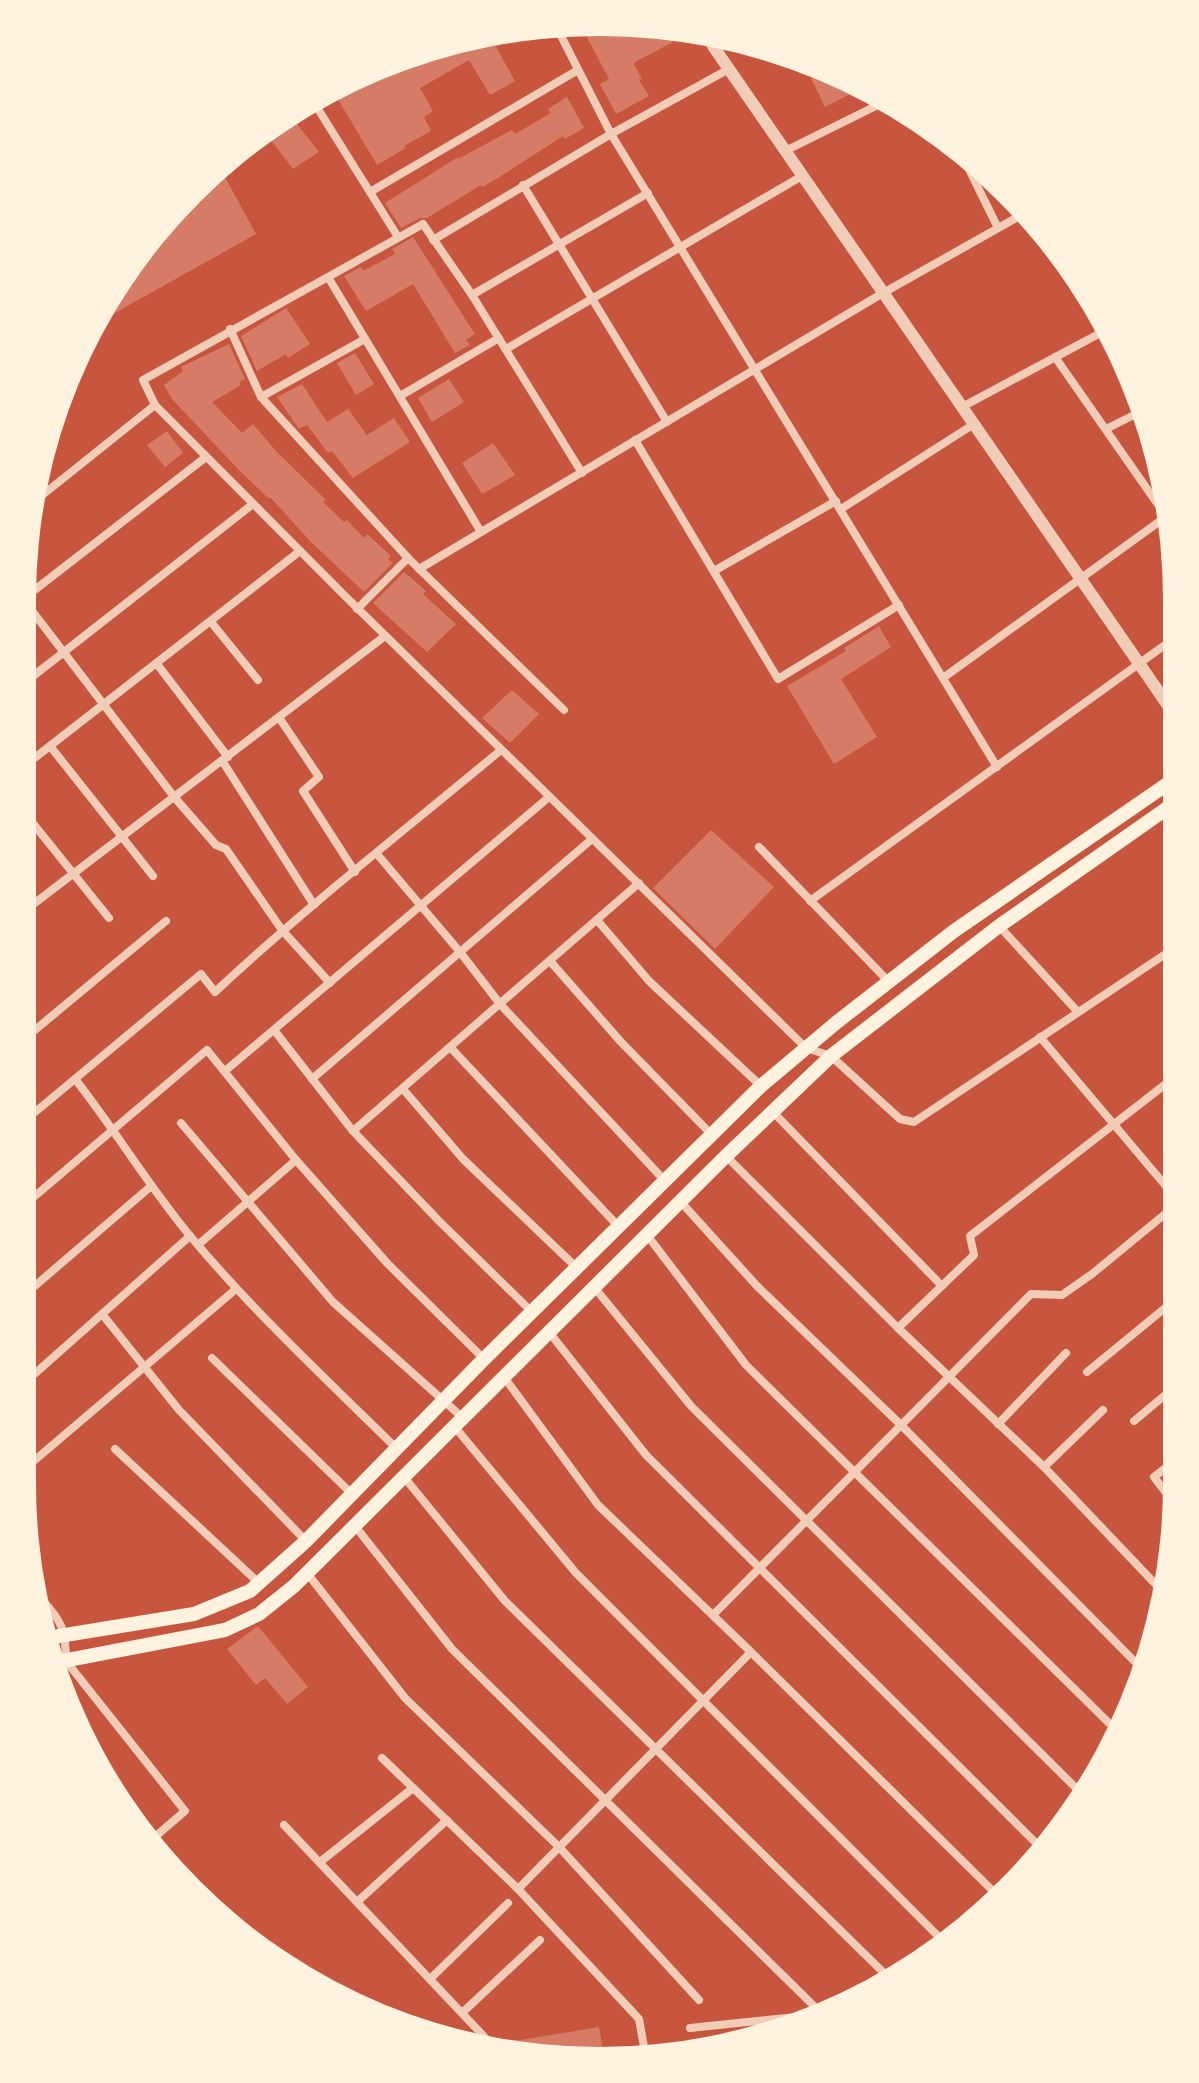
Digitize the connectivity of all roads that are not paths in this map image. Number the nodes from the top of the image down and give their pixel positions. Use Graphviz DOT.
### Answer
graph roads {
  1 [pos="562,37"];
  2 [pos="715,48"];
  3 [pos="729,69"];
  4 [pos="578,70"];
  5 [pos="874,107"];
  6 [pos="319,110"];
  7 [pos="611,134"];
  8 [pos="785,151"];
  9 [pos="802,176"];
  10 [pos="973,178"];
  11 [pos="523,185"];
  12 [pos="370,192"];
  13 [pos="648,193"];
  14 [pos="1015,219"];
  15 [pos="998,228"];
  16 [pos="398,237"];
  17 [pos="433,240"];
  18 [pos="559,244"];
  19 [pos="682,248"];
  20 [pos="328,277"];
  21 [pos="883,293"];
  22 [pos="472,295"];
  23 [pos="593,300"];
  24 [pos="230,329"];
  25 [pos="1097,335"];
  26 [pos="499,338"];
  27 [pos="365,339"];
  28 [pos="506,349"];
  29 [pos="1055,357"];
  30 [pos="756,368"];
  31 [pos="400,396"];
  32 [pos="261,397"];
  33 [pos="155,405"];
  34 [pos="962,407"];
  35 [pos="1132,416"];
  36 [pos="667,422"];
  37 [pos="974,424"];
  38 [pos="1106,429"];
  39 [pos="635,440"];
  40 [pos="206,457"];
  41 [pos="582,473"];
  42 [pos="47,492"];
  43 [pos="1153,498"];
  44 [pos="253,504"];
  45 [pos="839,505"];
  46 [pos="1157,522"];
  47 [pos="481,532"];
  48 [pos="300,551"];
  49 [pos="408,558"];
  50 [pos="419,569"];
  51 [pos="714,571"];
  52 [pos="1080,579"];
  53 [pos="36,589"];
  54 [pos="899,605"];
  55 [pos="357,609"];
  56 [pos="36,615"];
  57 [pos="211,622"];
  58 [pos="385,636"];
  59 [pos="1163,647"];
  60 [pos="66,651"];
  61 [pos="157,664"];
  62 [pos="1140,665"];
  63 [pos="36,674"];
  64 [pos="943,678"];
  65 [pos="258,680"];
  66 [pos="1163,698"];
  67 [pos="104,704"];
  68 [pos="564,710"];
  69 [pos="280,719"];
  70 [pos="50,746"];
  71 [pos="501,750"];
  72 [pos="36,757"];
  73 [pos="225,760"];
  74 [pos="997,767"];
  75 [pos="1163,787"];
  76 [pos="549,797"];
  77 [pos="175,798"];
  78 [pos="1163,811"];
  79 [pos="36,827"];
  80 [pos="123,837"];
  81 [pos="592,839"];
  82 [pos="759,847"];
  83 [pos="377,854"];
  84 [pos="355,872"];
  85 [pos="74,874"];
  86 [pos="153,876"];
  87 [pos="639,883"];
  88 [pos="36,901"];
  89 [pos="810,901"];
  90 [pos="314,905"];
  91 [pos="420,906"];
  92 [pos="109,918"];
  93 [pos="597,920"];
  94 [pos="166,921"];
  95 [pos="999,926"];
  96 [pos="282,930"];
  97 [pos="460,952"];
  98 [pos="1163,956"];
  99 [pos="550,961"];
  100 [pos="889,982"];
  101 [pos="330,983"];
  102 [pos="500,1004"];
  103 [pos="1078,1012"];
  104 [pos="36,1029"];
  105 [pos="274,1030"];
  106 [pos="1040,1037"];
  107 [pos="450,1047"];
  108 [pos="806,1048"];
  109 [pos="831,1056"];
  110 [pos="225,1071"];
  111 [pos="75,1079"];
  112 [pos="312,1079"];
  113 [pos="761,1086"];
  114 [pos="1163,1086"];
  115 [pos="403,1089"];
  116 [pos="36,1111"];
  117 [pos="773,1112"];
  118 [pos="181,1123"];
  119 [pos="1115,1124"];
  120 [pos="115,1130"];
  121 [pos="353,1131"];
  122 [pos="712,1135"];
  123 [pos="726,1156"];
  124 [pos="296,1160"];
  125 [pos="665,1181"];
  126 [pos="1163,1182"];
  127 [pos="150,1187"];
  128 [pos="36,1195"];
  129 [pos="249,1201"];
  130 [pos="680,1201"];
  131 [pos="1163,1216"];
  132 [pos="618,1226"];
  133 [pos="647,1235"];
  134 [pos="190,1236"];
  135 [pos="198,1245"];
  136 [pos="577,1268"];
  137 [pos="36,1285"];
  138 [pos="942,1286"];
  139 [pos="594,1287"];
  140 [pos="236,1289"];
  141 [pos="1163,1310"];
  142 [pos="532,1312"];
  143 [pos="102,1314"];
  144 [pos="898,1328"];
  145 [pos="549,1332"];
  146 [pos="1066,1353"];
  147 [pos="212,1358"];
  148 [pos="484,1359"];
  149 [pos="145,1368"];
  150 [pos="1087,1372"];
  151 [pos="36,1373"];
  152 [pos="504,1377"];
  153 [pos="949,1377"];
  154 [pos="1163,1397"];
  155 [pos="445,1400"];
  156 [pos="1103,1410"];
  157 [pos="1134,1421"];
  158 [pos="459,1422"];
  159 [pos="998,1424"];
  160 [pos="901,1425"];
  161 [pos="396,1448"];
  162 [pos="115,1449"];
  163 [pos="36,1459"];
  164 [pos="1044,1467"];
  165 [pos="1163,1470"];
  166 [pos="855,1472"];
  167 [pos="404,1477"];
  168 [pos="1163,1489"];
  169 [pos="353,1495"];
  170 [pos="805,1522"];
  171 [pos="355,1526"];
  172 [pos="306,1541"];
  173 [pos="759,1569"];
  174 [pos="307,1573"];
  175 [pos="1154,1582"];
  176 [pos="259,1583"];
  177 [pos="51,1611"];
  178 [pos="713,1615"];
  179 [pos="66,1635"];
  180 [pos="57,1636"];
  181 [pos="62,1651"];
  182 [pos="751,1652"];
  183 [pos="65,1661"];
  184 [pos="1134,1661"];
  185 [pos="70,1675"];
  186 [pos="703,1701"];
  187 [pos="1109,1723"];
  188 [pos="656,1748"];
  189 [pos="382,1758"];
  190 [pos="1074,1787"];
  191 [pos="413,1788"];
  192 [pos="605,1800"];
  193 [pos="447,1820"];
  194 [pos="284,1825"];
  195 [pos="158,1834"];
  196 [pos="1035,1842"];
  197 [pos="559,1847"];
  198 [pos="320,1862"];
  199 [pos="518,1889"];
  200 [pos="991,1889"];
  201 [pos="357,1902"];
  202 [pos="508,1903"];
  203 [pos="937,1935"];
  204 [pos="540,1940"];
  205 [pos="882,1971"];
  206 [pos="430,1979"];
  207 [pos="699,2000"];
  208 [pos="813,2005"];
  209 [pos="462,2013"];
  210 [pos="774,2019"];
  211 [pos="690,2028"];
  212 [pos="482,2034"];
  213 [pos="644,2045"];
  1 -- 4 [label="street"];
  2 -- 3 [label="street"];
  3 -- 7 [label="street"];
  3 -- 8 [label="street"];
  4 -- 7 [label="street"];
  4 -- 12 [label="street"];
  5 -- 8 [label="street"];
  6 -- 12 [label="street"];
  7 -- 11 [label="street"];
  7 -- 13 [label="street"];
  8 -- 9 [label="street"];
  9 -- 19 [label="street"];
  9 -- 21 [label="street"];
  10 -- 15 [label="street"];
  11 -- 17 [label="street"];
  11 -- 18 [label="street"];
  12 -- 16 [label="street"];
  13 -- 18 [label="street"];
  13 -- 19 [label="street"];
  14 -- 15 [label="street"];
  15 -- 21 [label="street"];
  16 -- 17 [label="street"];
  16 -- 20 [label="street"];
  17 -- 22 [label="street"];
  18 -- 22 [label="street"];
  18 -- 23 [label="street"];
  19 -- 23 [label="street"];
  19 -- 30 [label="street"];
  20 -- 24 [label="street"];
  20 -- 27 [label="street"];
  21 -- 30 [label="street"];
  21 -- 34 [label="street"];
  22 -- 26 [label="street"];
  23 -- 28 [label="street"];
  23 -- 36 [label="street"];
  24 -- 32 [label="street"];
  24 -- 33 [label="street"];
  25 -- 29 [label="street"];
  26 -- 28 [label="street"];
  26 -- 31 [label="street"];
  27 -- 31 [label="street"];
  27 -- 32 [label="street"];
  28 -- 41 [label="street"];
  29 -- 34 [label="street"];
  29 -- 38 [label="street"];
  30 -- 36 [label="street"];
  30 -- 45 [label="street"];
  31 -- 47 [label="street"];
  32 -- 49 [label="street"];
  33 -- 40 [label="street"];
  33 -- 42 [label="street"];
  34 -- 37 [label="street"];
  35 -- 38 [label="street"];
  36 -- 39 [label="street"];
  37 -- 45 [label="street"];
  37 -- 52 [label="street"];
  38 -- 43 [label="street"];
  39 -- 41 [label="street"];
  39 -- 51 [label="street"];
  40 -- 44 [label="street"];
  40 -- 53 [label="street"];
  41 -- 47 [label="street"];
  44 -- 48 [label="street"];
  44 -- 60 [label="street"];
  45 -- 51 [label="street"];
  45 -- 54 [label="street"];
  46 -- 52 [label="street"];
  47 -- 50 [label="street"];
  48 -- 55 [label="street"];
  48 -- 57 [label="street"];
  49 -- 50 [label="street"];
  49 -- 55 [label="street"];
  50 -- 68 [label="street"];
  51 -- 54 [label="street"];
  52 -- 62 [label="street"];
  52 -- 64 [label="street"];
  54 -- 64 [label="street"];
  55 -- 58 [label="street"];
  56 -- 60 [label="street"];
  57 -- 61 [label="street"];
  57 -- 65 [label="street"];
  58 -- 69 [label="street"];
  58 -- 71 [label="street"];
  59 -- 62 [label="street"];
  60 -- 63 [label="street"];
  60 -- 67 [label="street"];
  61 -- 67 [label="street"];
  61 -- 73 [label="street"];
  62 -- 66 [label="street"];
  62 -- 74 [label="street"];
  64 -- 74 [label="street"];
  67 -- 70 [label="street"];
  67 -- 77 [label="street"];
  69 -- 73 [label="street"];
  69 -- 84 [label="street"];
  70 -- 72 [label="street"];
  70 -- 80 [label="street"];
  71 -- 76 [label="street"];
  71 -- 83 [label="street"];
  73 -- 77 [label="street"];
  73 -- 90 [label="street"];
  74 -- 89 [label="street"];
  75 -- 100 [label="main road"];
  76 -- 81 [label="street"];
  76 -- 91 [label="street"];
  77 -- 80 [label="street"];
  77 -- 96 [label="street"];
  78 -- 95 [label="main road"];
  79 -- 85 [label="street"];
  80 -- 85 [label="street"];
  80 -- 86 [label="street"];
  81 -- 87 [label="street"];
  81 -- 97 [label="street"];
  82 -- 89 [label="street"];
  83 -- 84 [label="street"];
  83 -- 91 [label="street"];
  84 -- 90 [label="street"];
  85 -- 88 [label="street"];
  85 -- 92 [label="street"];
  87 -- 93 [label="street"];
  87 -- 108 [label="street"];
  89 -- 100 [label="street"];
  90 -- 96 [label="street"];
  91 -- 97 [label="street"];
  91 -- 101 [label="street"];
  93 -- 99 [label="street"];
  93 -- 113 [label="street"];
  94 -- 104 [label="street"];
  95 -- 103 [label="street"];
  95 -- 109 [label="main road"];
  96 -- 101 [label="street"];
  96 -- 111 [label="street"];
  97 -- 102 [label="street"];
  97 -- 112 [label="street"];
  98 -- 103 [label="street"];
  99 -- 102 [label="street"];
  99 -- 122 [label="street"];
  100 -- 108 [label="main road"];
  101 -- 105 [label="street"];
  102 -- 107 [label="street"];
  102 -- 125 [label="street"];
  103 -- 106 [label="street"];
  105 -- 110 [label="street"];
  105 -- 112 [label="street"];
  106 -- 109 [label="street"];
  106 -- 119 [label="street"];
  107 -- 115 [label="street"];
  107 -- 132 [label="street"];
  108 -- 109 [label="street"];
  108 -- 113 [label="main road"];
  109 -- 117 [label="main road"];
  110 -- 120 [label="street"];
  110 -- 124 [label="street"];
  111 -- 116 [label="street"];
  111 -- 120 [label="street"];
  112 -- 121 [label="street"];
  113 -- 122 [label="main road"];
  114 -- 119 [label="street"];
  115 -- 121 [label="street"];
  115 -- 136 [label="street"];
  117 -- 123 [label="main road"];
  117 -- 138 [label="street"];
  118 -- 129 [label="street"];
  119 -- 126 [label="street"];
  119 -- 138 [label="street"];
  120 -- 127 [label="street"];
  120 -- 128 [label="street"];
  121 -- 142 [label="street"];
  122 -- 125 [label="main road"];
  123 -- 130 [label="main road"];
  123 -- 144 [label="street"];
  124 -- 129 [label="street"];
  124 -- 148 [label="street"];
  125 -- 132 [label="main road"];
  127 -- 134 [label="street"];
  127 -- 137 [label="street"];
  129 -- 135 [label="street"];
  129 -- 155 [label="street"];
  130 -- 133 [label="main road"];
  130 -- 160 [label="street"];
  131 -- 153 [label="street"];
  132 -- 136 [label="main road"];
  133 -- 139 [label="main road"];
  133 -- 166 [label="street"];
  134 -- 135 [label="street"];
  134 -- 143 [label="street"];
  135 -- 140 [label="street"];
  136 -- 142 [label="main road"];
  138 -- 144 [label="street"];
  139 -- 145 [label="main road"];
  139 -- 170 [label="street"];
  140 -- 149 [label="street"];
  140 -- 161 [label="street"];
  141 -- 150 [label="street"];
  142 -- 148 [label="main road"];
  143 -- 149 [label="street"];
  143 -- 151 [label="street"];
  144 -- 153 [label="street"];
  145 -- 152 [label="main road"];
  145 -- 173 [label="street"];
  146 -- 159 [label="street"];
  147 -- 169 [label="street"];
  148 -- 155 [label="main road"];
  149 -- 163 [label="street"];
  149 -- 172 [label="street"];
  152 -- 158 [label="main road"];
  152 -- 178 [label="street"];
  153 -- 159 [label="street"];
  153 -- 160 [label="street"];
  154 -- 157 [label="street"];
  155 -- 158 [label="street"];
  155 -- 161 [label="main road"];
  156 -- 164 [label="street"];
  158 -- 167 [label="main road"];
  158 -- 186 [label="street"];
  159 -- 164 [label="street"];
  160 -- 166 [label="street"];
  160 -- 184 [label="street"];
  161 -- 169 [label="main road"];
  162 -- 176 [label="street"];
  164 -- 175 [label="street"];
  165 -- 168 [label="street"];
  166 -- 170 [label="street"];
  166 -- 187 [label="street"];
  167 -- 171 [label="main road"];
  167 -- 188 [label="street"];
  169 -- 172 [label="main road"];
  170 -- 173 [label="street"];
  170 -- 190 [label="street"];
  171 -- 174 [label="main road"];
  171 -- 192 [label="street"];
  172 -- 176 [label="main road"];
  173 -- 178 [label="street"];
  173 -- 196 [label="street"];
  174 -- 183 [label="main road"];
  174 -- 197 [label="street"];
  176 -- 179 [label="main road"];
  177 -- 179 [label="street"];
  178 -- 182 [label="street"];
  179 -- 180 [label="main road"];
  179 -- 181 [label="street"];
  182 -- 186 [label="street"];
  182 -- 200 [label="street"];
  185 -- 195 [label="street"];
  186 -- 188 [label="street"];
  186 -- 203 [label="street"];
  188 -- 192 [label="street"];
  188 -- 205 [label="street"];
  189 -- 191 [label="street"];
  191 -- 193 [label="street"];
  191 -- 198 [label="street"];
  192 -- 197 [label="street"];
  192 -- 208 [label="street"];
  193 -- 199 [label="street"];
  193 -- 201 [label="street"];
  194 -- 198 [label="street"];
  197 -- 199 [label="street"];
  197 -- 207 [label="street"];
  198 -- 201 [label="street"];
  199 -- 213 [label="street"];
  201 -- 206 [label="street"];
  202 -- 206 [label="street"];
  204 -- 209 [label="street"];
  206 -- 209 [label="street"];
  209 -- 212 [label="street"];
  210 -- 211 [label="street"];
}
